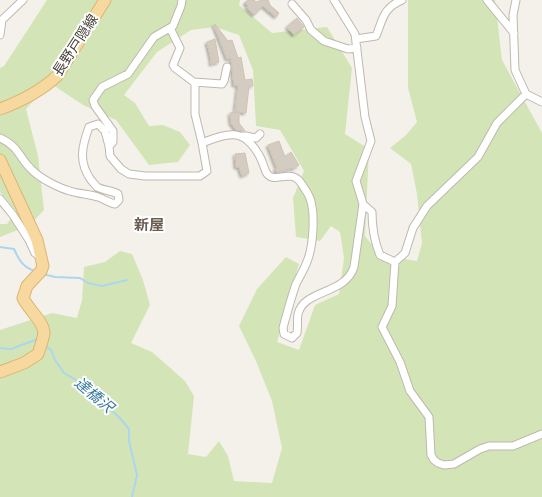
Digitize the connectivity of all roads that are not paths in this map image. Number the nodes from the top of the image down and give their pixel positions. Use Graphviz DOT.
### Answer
graph roads {
  1 [pos="23,0"];
  2 [pos="105,0"];
  3 [pos="182,0"];
  4 [pos="334,0"];
  5 [pos="402,0"];
  6 [pos="487,0"];
  7 [pos="516,0"];
  8 [pos="289,2"];
  9 [pos="295,13"];
  10 [pos="170,28"];
  11 [pos="514,33"];
  12 [pos="0,35"];
  13 [pos="356,39"];
  14 [pos="357,48"];
  15 [pos="226,67"];
  16 [pos="194,82"];
  17 [pos="526,94"];
  18 [pos="542,102"];
  19 [pos="0,110"];
  20 [pos="260,134"];
  21 [pos="242,137"];
  22 [pos="0,138"];
  23 [pos="202,144"];
  24 [pos="109,146"];
  25 [pos="0,160"];
  26 [pos="0,199"];
  27 [pos="363,204"];
  28 [pos="40,258"];
  29 [pos="395,262"];
  30 [pos="0,372"];
  31 [pos="542,434"];
  1 -- 12 [label="street"];
  2 -- 19 [label="main road, 長野戸隠線"];
  3 -- 10 [label="street"];
  4 -- 13 [label="street"];
  5 -- 13 [label="street"];
  6 -- 11 [label="street"];
  7 -- 11 [label="street"];
  8 -- 9 [label="street"];
  8 -- 14 [label="street"];
  10 -- 16 [label="street"];
  10 -- 24 [label="street"];
  11 -- 17 [label="street"];
  13 -- 14 [label="street"];
  14 -- 27 [label="street"];
  15 -- 16 [label="street"];
  16 -- 23 [label="street"];
  17 -- 18 [label="street"];
  17 -- 29 [label="street"];
  20 -- 21 [label="street"];
  21 -- 23 [label="street"];
  21 -- 27 [label="street"];
  22 -- 24 [label="street"];
  23 -- 24 [label="street"];
  25 -- 28 [label="main road"];
  26 -- 28 [label="street"];
  27 -- 29 [label="street"];
  28 -- 30 [label="main road"];
  29 -- 31 [label="street"];
}
